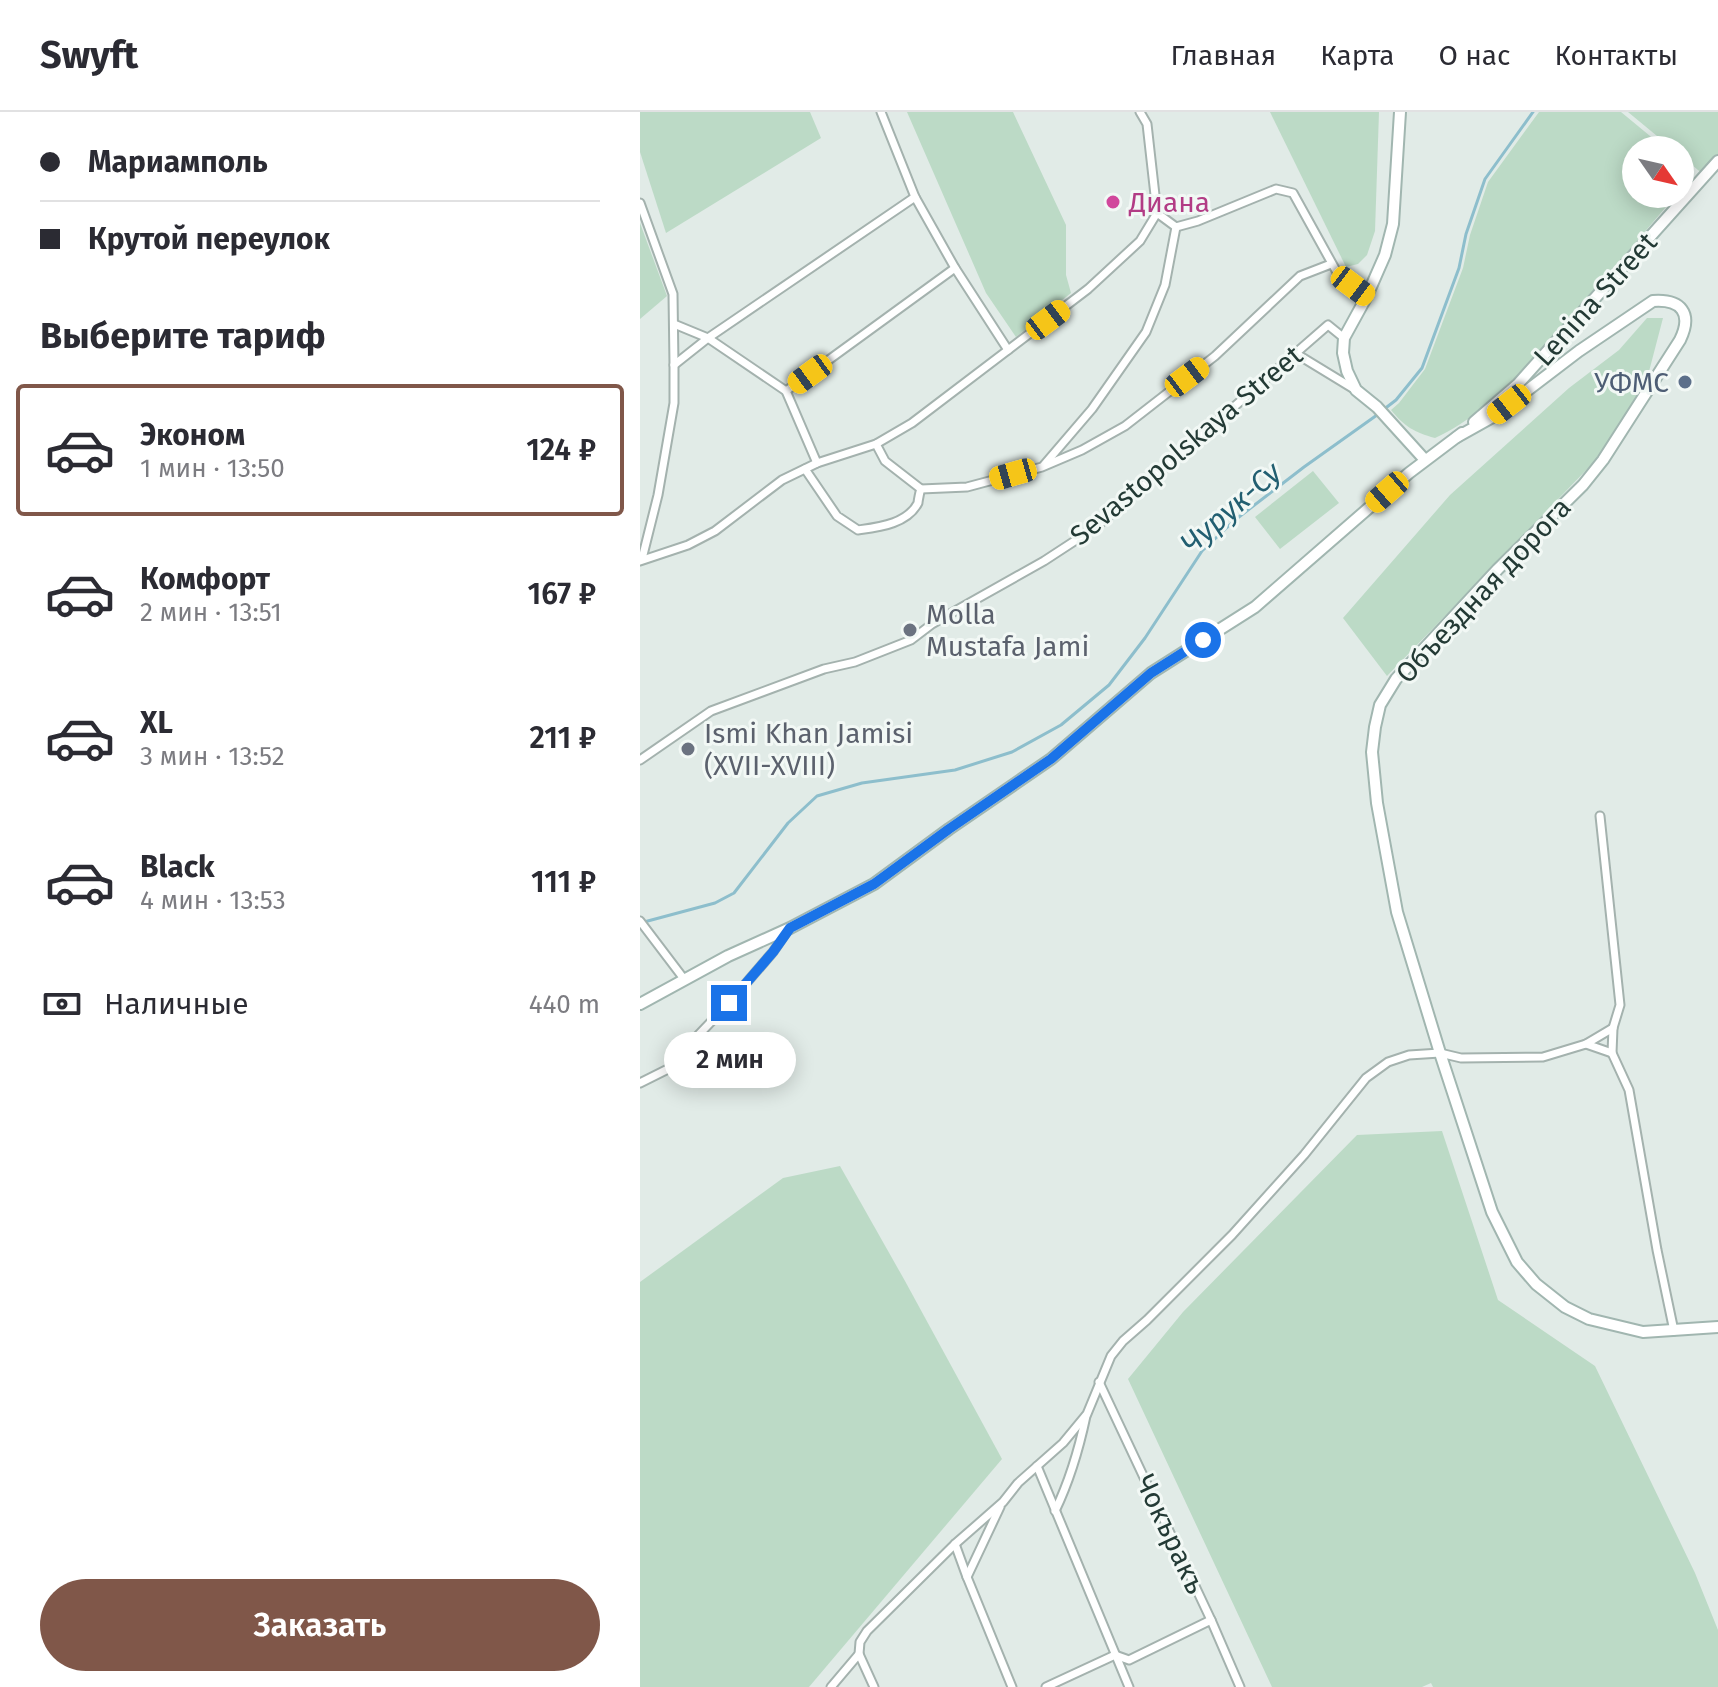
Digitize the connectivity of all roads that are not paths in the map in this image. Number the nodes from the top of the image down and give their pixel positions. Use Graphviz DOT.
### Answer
graph roads {
  1 [pos="881,112"];
  2 [pos="1140,112"];
  3 [pos="1400,112"];
  4 [pos="1718,161"];
  5 [pos="915,197"];
  6 [pos="640,203"];
  7 [pos="1157,213"];
  8 [pos="1176,227"];
  9 [pos="1331,264"];
  10 [pos="955,268"];
  11 [pos="1367,296"];
  12 [pos="674,324"];
  13 [pos="708,338"];
  14 [pos="1344,338"];
  15 [pos="1008,350"];
  16 [pos="1295,353"];
  17 [pos="674,365"];
  18 [pos="1356,390"];
  19 [pos="786,391"];
  20 [pos="1457,437"];
  21 [pos="876,444"];
  22 [pos="1425,460"];
  23 [pos="817,463"];
  24 [pos="1042,467"];
  25 [pos="805,469"];
  26 [pos="921,489"];
  27 [pos="641,560"];
  28 [pos="640,760"];
  29 [pos="1600,816"];
  30 [pos="641,924"];
  31 [pos="790,928"];
  32 [pos="684,979"];
  33 [pos="640,1004"];
  34 [pos="1613,1028"];
  35 [pos="1586,1044"];
  36 [pos="1440,1053"];
  37 [pos="1612,1053"];
  38 [pos="640,1083"];
  39 [pos="1718,1327"];
  40 [pos="1674,1331"];
  41 [pos="1099,1382"];
  42 [pos="1087,1414"];
  43 [pos="1037,1466"];
  44 [pos="1003,1502"];
  45 [pos="1055,1511"];
  46 [pos="955,1544"];
  47 [pos="967,1577"];
  48 [pos="1211,1620"];
  49 [pos="859,1654"];
  50 [pos="1115,1655"];
  51 [pos="831,1687"];
  52 [pos="874,1687"];
  53 [pos="1012,1687"];
  54 [pos="1046,1687"];
  55 [pos="1129,1687"];
  56 [pos="1240,1687"];
  1 -- 5 [label="street"];
  2 -- 7 [label="street"];
  3 -- 11 [label="main road"];
  4 -- 20 [label="main road, Lenina Street"];
  5 -- 10 [label="street"];
  5 -- 13 [label="street"];
  6 -- 12 [label="street"];
  7 -- 8 [label="street"];
  7 -- 15 [label="street"];
  8 -- 9 [label="street"];
  8 -- 24 [label="street"];
  9 -- 11 [label="street"];
  9 -- 24 [label="street"];
  10 -- 15 [label="street"];
  10 -- 19 [label="street"];
  11 -- 14 [label="main road"];
  12 -- 13 [label="street"];
  12 -- 17 [label="street"];
  13 -- 17 [label="street"];
  13 -- 19 [label="street"];
  14 -- 16 [label="street, Sevastopolskaya Street"];
  14 -- 18 [label="main road"];
  15 -- 21 [label="street"];
  16 -- 18 [label="street"];
  16 -- 28 [label="street, Sevastopolskaya Street"];
  17 -- 27 [label="street"];
  18 -- 22 [label="main road"];
  19 -- 23 [label="street"];
  20 -- 22 [label="main road, Lenina Street"];
  20 -- 36 [label="main road, Объездная дорога"];
  21 -- 23 [label="street"];
  21 -- 26 [label="street"];
  22 -- 31 [label="main road, Lenina Street"];
  23 -- 25 [label="street"];
  24 -- 26 [label="street"];
  25 -- 26 [label="street"];
  25 -- 27 [label="street"];
  29 -- 34 [label="street"];
  30 -- 32 [label="street"];
  31 -- 32 [label="main road, Lenina Street"];
  31 -- 38 [label="street"];
  32 -- 33 [label="main road, Lenina Street"];
  34 -- 35 [label="street"];
  34 -- 37 [label="street"];
  35 -- 36 [label="street"];
  35 -- 37 [label="street"];
  36 -- 40 [label="main road, Объездная дорога"];
  36 -- 41 [label="street"];
  37 -- 40 [label="street"];
  39 -- 40 [label="main road, Объездная дорога"];
  41 -- 42 [label="street"];
  41 -- 48 [label="street, Чокъракъ"];
  42 -- 43 [label="street"];
  42 -- 45 [label="street"];
  43 -- 44 [label="street"];
  43 -- 45 [label="street"];
  44 -- 46 [label="street"];
  44 -- 47 [label="street"];
  45 -- 50 [label="street"];
  46 -- 47 [label="street"];
  46 -- 49 [label="street"];
  47 -- 53 [label="street"];
  48 -- 50 [label="street"];
  48 -- 56 [label="street, Чокъракъ"];
  49 -- 51 [label="street"];
  49 -- 52 [label="street"];
  50 -- 54 [label="street"];
  50 -- 55 [label="street"];
}
